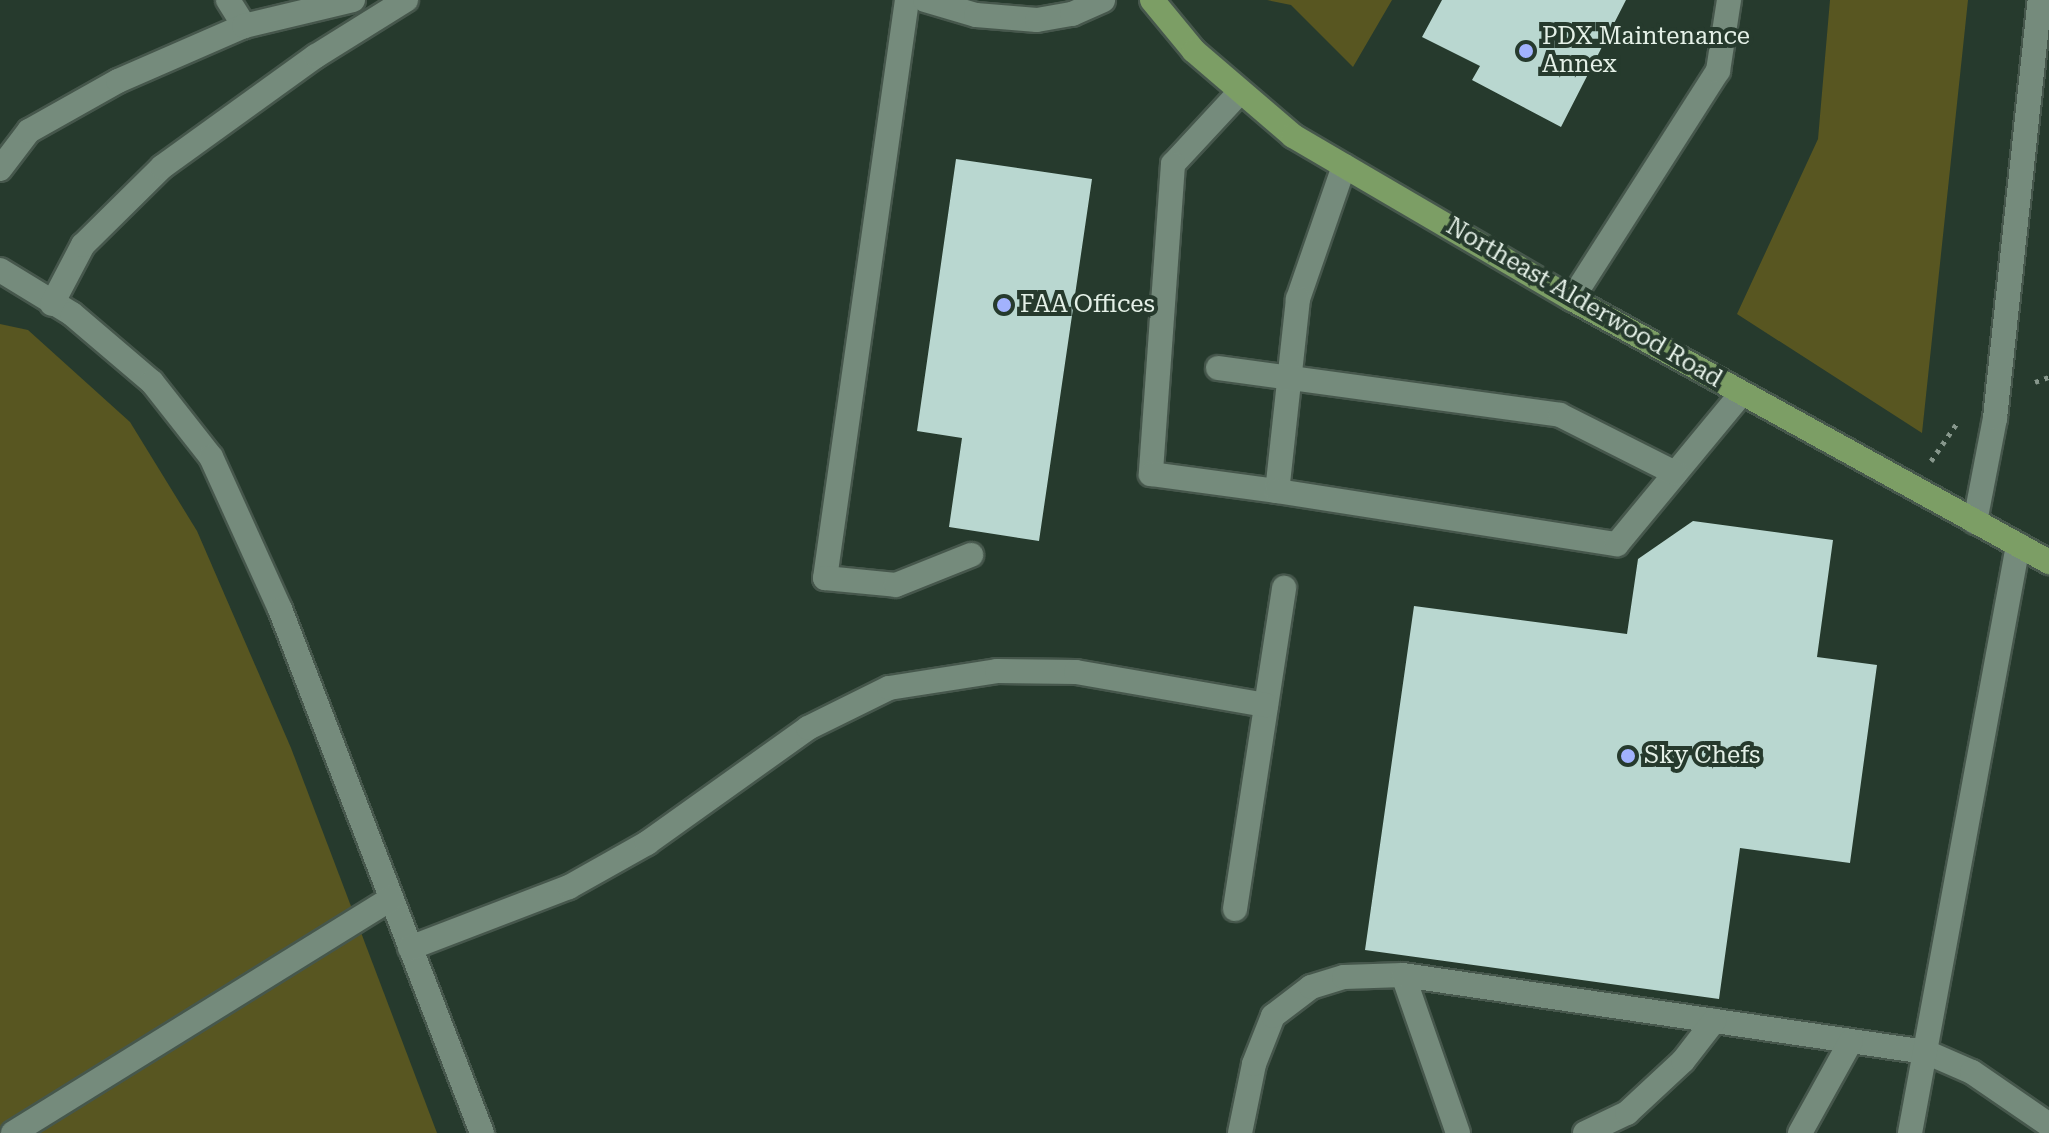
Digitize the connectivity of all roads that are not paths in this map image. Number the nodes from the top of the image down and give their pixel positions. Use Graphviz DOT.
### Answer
graph roads {
  1 [pos="228,0"];
  2 [pos="353,0"];
  3 [pos="406,0"];
  4 [pos="907,0"];
  5 [pos="925,0"];
  6 [pos="1103,0"];
  7 [pos="1152,0"];
  8 [pos="1729,0"];
  9 [pos="2040,0"];
  10 [pos="244,26"];
  11 [pos="1239,93"];
  12 [pos="2038,118"];
  13 [pos="1344,166"];
  14 [pos="0,169"];
  15 [pos="0,270"];
  16 [pos="1572,299"];
  17 [pos="52,304"];
  18 [pos="1218,368"];
  19 [pos="1291,379"];
  20 [pos="1741,394"];
  21 [pos="1675,473"];
  22 [pos="1277,491"];
  23 [pos="1975,522"];
  24 [pos="2018,545"];
  25 [pos="971,555"];
  26 [pos="2049,562"];
  27 [pos="1284,588"];
  28 [pos="1266,705"];
  29 [pos="391,899"];
  30 [pos="1235,909"];
  31 [pos="410,948"];
  32 [pos="1403,975"];
  33 [pos="1714,1021"];
  34 [pos="1851,1041"];
  35 [pos="1926,1052"];
  36 [pos="2049,1125"];
  37 [pos="13,1133"];
  38 [pos="482,1133"];
  39 [pos="1240,1133"];
  40 [pos="1458,1133"];
  41 [pos="1585,1133"];
  42 [pos="1800,1133"];
  43 [pos="1910,1133"];
  1 -- 10 [label="lane"];
  2 -- 10 [label="lane"];
  3 -- 17 [label="lane"];
  4 -- 25 [label="lane"];
  5 -- 6 [label="lane"];
  7 -- 11 [label="main road, Northeast Alderwood Road"];
  8 -- 16 [label="lane"];
  9 -- 12 [label="lane"];
  10 -- 14 [label="lane"];
  11 -- 13 [label="main road, Northeast Alderwood Road"];
  11 -- 22 [label="lane"];
  12 -- 23 [label="lane"];
  13 -- 16 [label="main road, Northeast Alderwood Road"];
  13 -- 19 [label="lane"];
  15 -- 17 [label="lane"];
  16 -- 20 [label="main road, Northeast Alderwood Road"];
  17 -- 29 [label="lane"];
  18 -- 19 [label="lane"];
  19 -- 21 [label="lane"];
  19 -- 22 [label="lane"];
  20 -- 21 [label="lane"];
  20 -- 23 [label="main road, Northeast Alderwood Road"];
  21 -- 22 [label="lane"];
  23 -- 24 [label="main road, Northeast Alderwood Road"];
  24 -- 26 [label="main road, Northeast Alderwood Road"];
  24 -- 35 [label="lane"];
  27 -- 28 [label="lane"];
  28 -- 30 [label="lane"];
  28 -- 31 [label="lane"];
  29 -- 31 [label="lane"];
  29 -- 37 [label="lane"];
  31 -- 38 [label="lane"];
  32 -- 33 [label="lane"];
  32 -- 39 [label="lane"];
  32 -- 40 [label="lane"];
  33 -- 34 [label="lane"];
  33 -- 41 [label="lane"];
  34 -- 35 [label="lane"];
  34 -- 42 [label="lane"];
  35 -- 36 [label="lane"];
  35 -- 43 [label="lane"];
}
